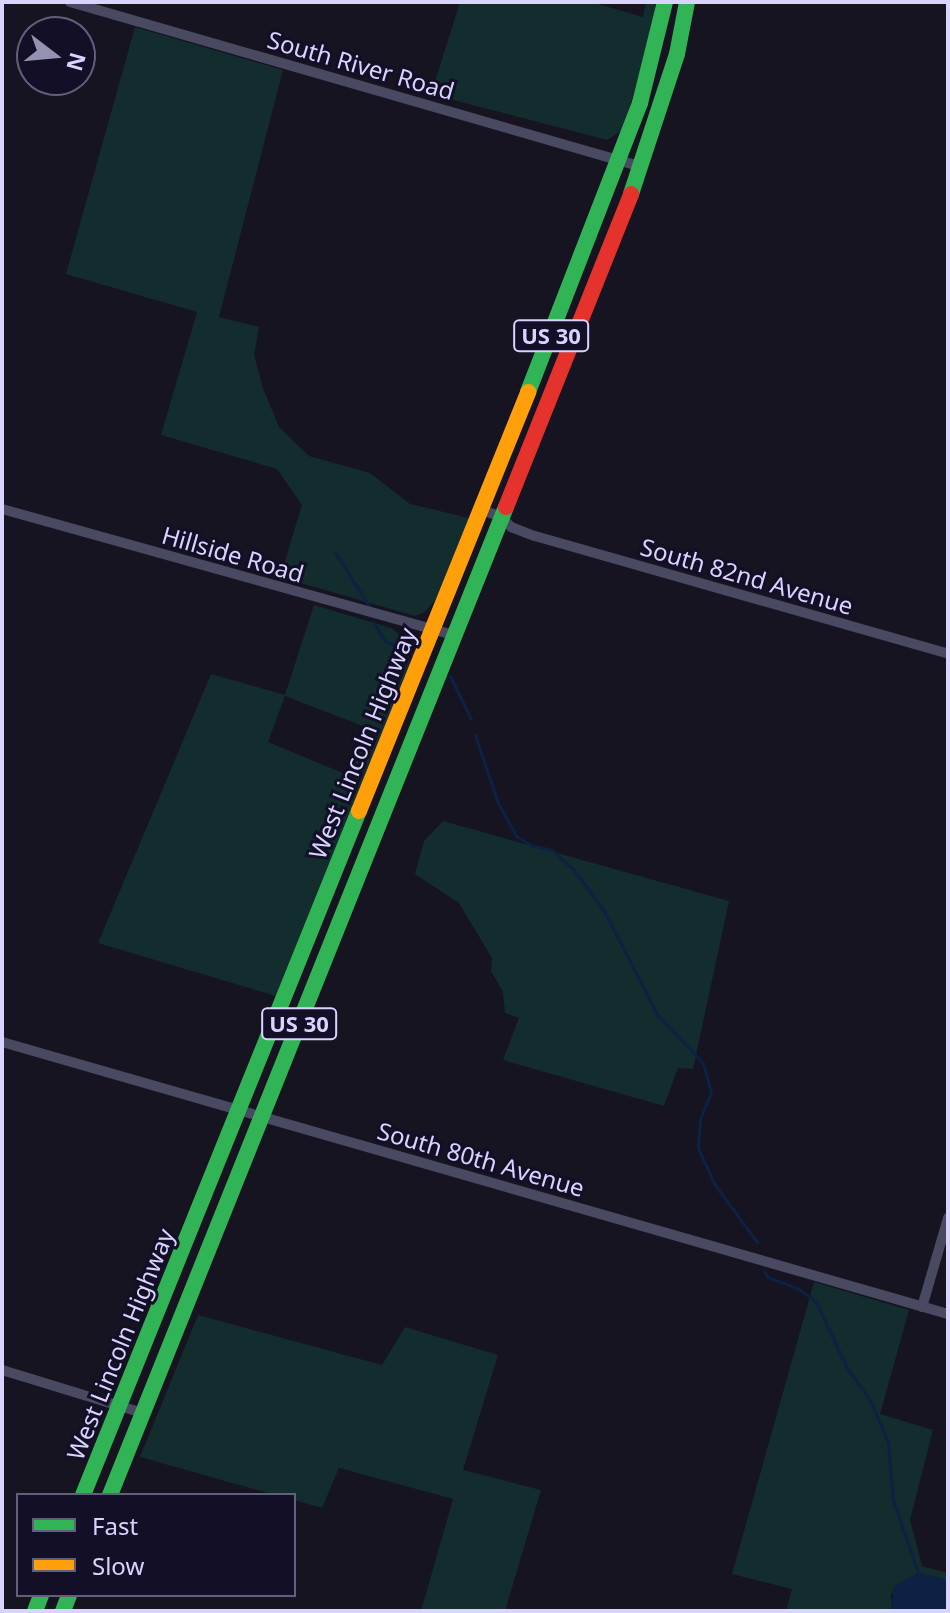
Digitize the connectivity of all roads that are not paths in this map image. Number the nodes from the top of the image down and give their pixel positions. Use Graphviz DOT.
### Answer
graph roads {
  1 [pos="70,2"];
  2 [pos="665,2"];
  3 [pos="687,2"];
  4 [pos="619,160"];
  5 [pos="642,167"];
  6 [pos="2,509"];
  7 [pos="481,510"];
  8 [pos="500,516"];
  9 [pos="433,632"];
  10 [pos="454,635"];
  11 [pos="948,654"];
  12 [pos="2,1042"];
  13 [pos="240,1111"];
  14 [pos="261,1116"];
  15 [pos="948,1218"];
  16 [pos="922,1307"];
  17 [pos="948,1314"];
  18 [pos="2,1370"];
  19 [pos="121,1406"];
  20 [pos="143,1413"];
  21 [pos="84,1493"];
  22 [pos="111,1493"];
  1 -- 4 [label="street, South River Road"];
  2 -- 4 [label="main road, West Lincoln Highway / US 30"];
  3 -- 5 [label="main road, West Lincoln Highway / US 30"];
  4 -- 5 [label="street, South River Road"];
  4 -- 7 [label="main road, West Lincoln Highway / US 30"];
  5 -- 8 [label="main road, West Lincoln Highway / US 30"];
  6 -- 9 [label="street, Hillside Road"];
  7 -- 8 [label="street, South 82nd Avenue"];
  7 -- 9 [label="main road, West Lincoln Highway / US 30"];
  8 -- 10 [label="main road, West Lincoln Highway / US 30"];
  8 -- 11 [label="street, South 82nd Avenue"];
  9 -- 10 [label="street, Hillside Road"];
  9 -- 13 [label="main road, West Lincoln Highway / US 30"];
  10 -- 14 [label="main road, West Lincoln Highway / US 30"];
  12 -- 13 [label="street, South 80th Avenue"];
  13 -- 14 [label="street, South 80th Avenue"];
  13 -- 19 [label="main road, West Lincoln Highway / US 30"];
  14 -- 16 [label="street, South 80th Avenue"];
  14 -- 20 [label="main road, West Lincoln Highway / US 30"];
  15 -- 16 [label="street"];
  16 -- 17 [label="street, South 80th Avenue"];
  18 -- 19 [label="street"];
  19 -- 20 [label="street"];
  19 -- 21 [label="main road, West Lincoln Highway / US 30"];
  20 -- 22 [label="main road, West Lincoln Highway / US 30"];
}
